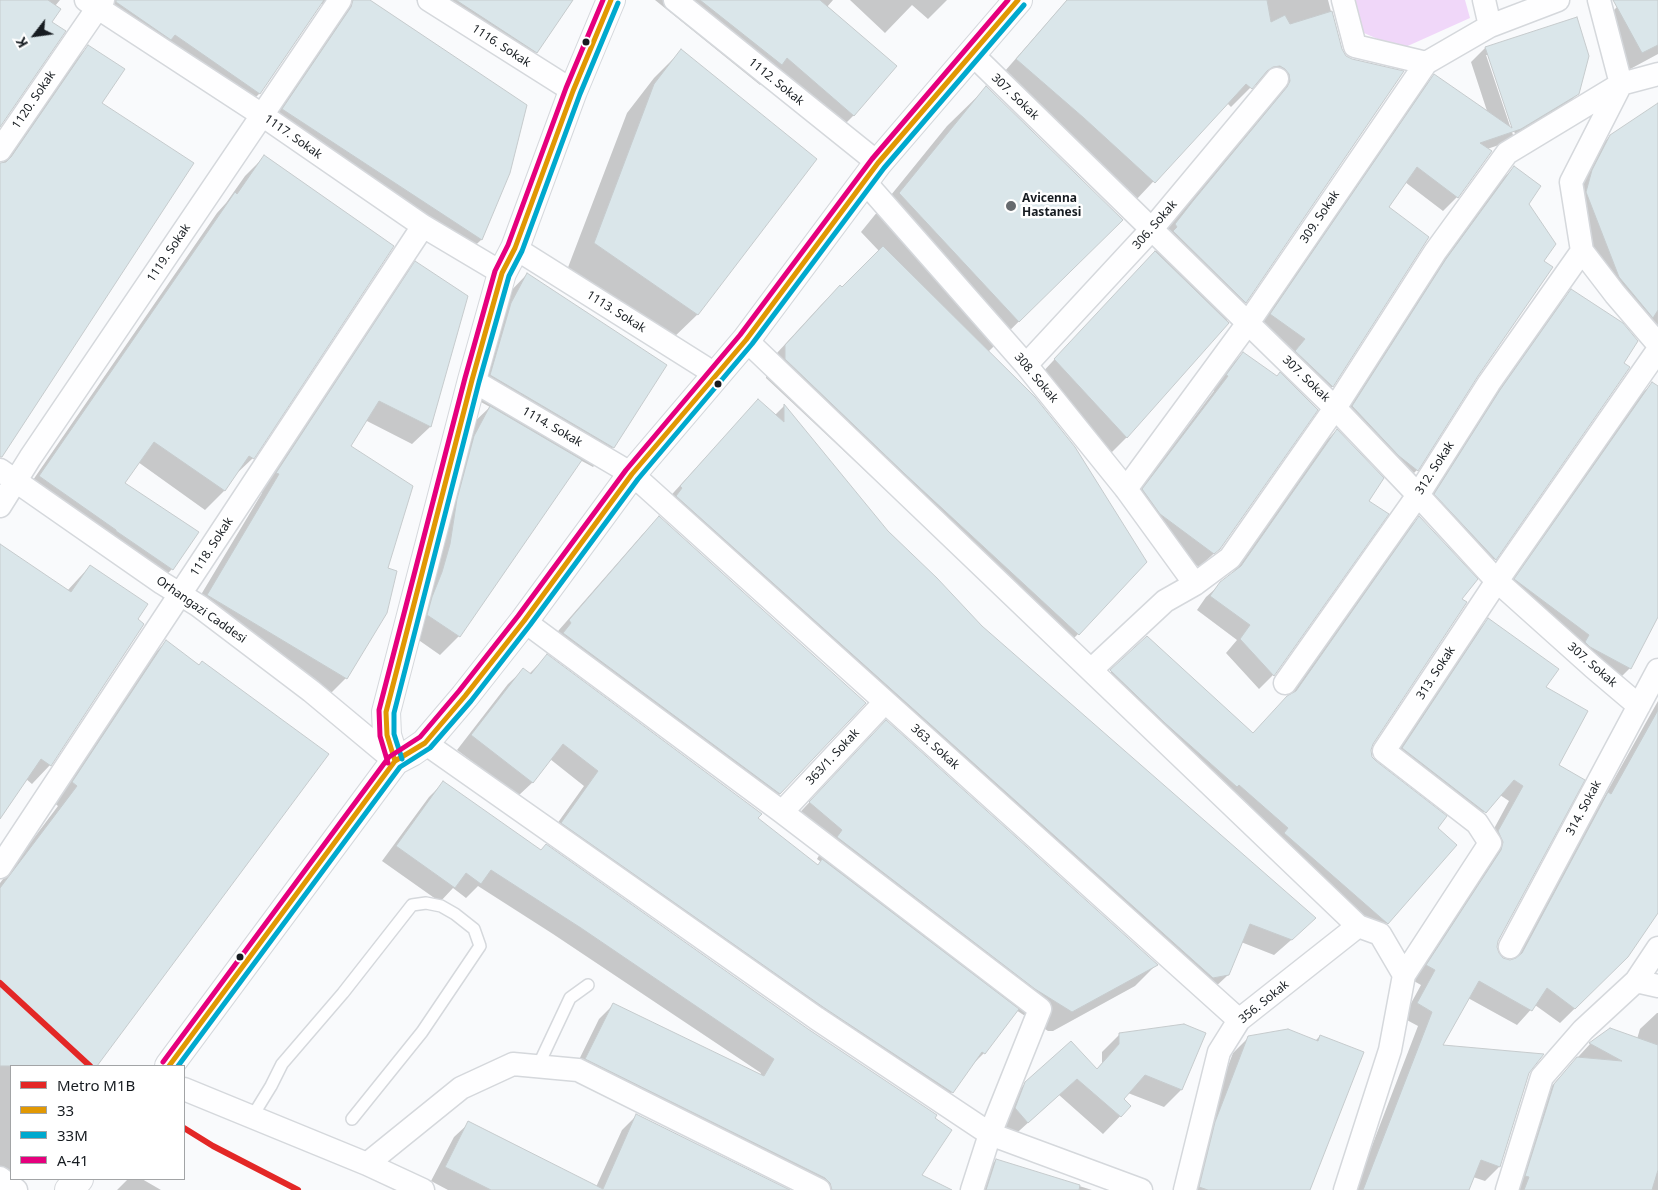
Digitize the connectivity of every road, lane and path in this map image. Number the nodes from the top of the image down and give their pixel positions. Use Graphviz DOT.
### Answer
graph roads {
  1 [pos="340,0"];
  2 [pos="429,0"];
  3 [pos="611,0"];
  4 [pos="675,0"];
  5 [pos="1018,0"];
  6 [pos="1343,0"];
  7 [pos="1484,0"];
  8 [pos="1558,0"];
  9 [pos="1599,0"];
  10 [pos="95,3"];
  11 [pos="1490,26"];
  12 [pos="971,53"];
  13 [pos="1426,63"];
  14 [pos="1658,74"];
  15 [pos="1277,79"];
  16 [pos="1621,84"];
  17 [pos="573,91"];
  18 [pos="262,115"];
  19 [pos="0,150"];
  20 [pos="872,173"];
  21 [pos="423,226"];
  22 [pos="1151,230"];
  23 [pos="514,248"];
  24 [pos="1582,251"];
  25 [pos="502,273"];
  26 [pos="1248,323"];
  27 [pos="746,340"];
  28 [pos="1658,344"];
  29 [pos="1658,350"];
  30 [pos="1026,365"];
  31 [pos="716,377"];
  32 [pos="472,380"];
  33 [pos="1335,408"];
  34 [pos="632,474"];
  35 [pos="8,475"];
  36 [pos="1126,489"];
  37 [pos="1418,494"];
  38 [pos="0,506"];
  39 [pos="1497,581"];
  40 [pos="1195,584"];
  41 [pos="180,594"];
  42 [pos="524,621"];
  43 [pos="1091,670"];
  44 [pos="1658,670"];
  45 [pos="1285,683"];
  46 [pos="885,702"];
  47 [pos="1639,706"];
  48 [pos="425,742"];
  49 [pos="395,761"];
  50 [pos="782,812"];
  51 [pos="0,866"];
  52 [pos="1358,926"];
  53 [pos="1510,947"];
  54 [pos="1658,948"];
  55 [pos="1404,974"];
  56 [pos="1636,980"];
  57 [pos="588,985"];
  58 [pos="1658,986"];
  59 [pos="1239,1020"];
  60 [pos="170,1065"];
  61 [pos="538,1066"];
  62 [pos="185,1089"];
  63 [pos="252,1117"];
  64 [pos="352,1119"];
  65 [pos="990,1134"];
  66 [pos="367,1164"];
  67 [pos="0,1178"];
  68 [pos="77,1180"];
  69 [pos="16,1190"];
  70 [pos="69,1190"];
  71 [pos="423,1190"];
  72 [pos="819,1190"];
  73 [pos="972,1190"];
  74 [pos="1141,1190"];
  75 [pos="1185,1190"];
  76 [pos="1345,1190"];
  77 [pos="1507,1190"];
  1 -- 18 [label="street, 1119. Sokak"];
  2 -- 17 [label="street, 1116. Sokak"];
  3 -- 17 [label="main road"];
  4 -- 20 [label="street, 1112. Sokak"];
  5 -- 12 [label="main road"];
  6 -- 13 [label="street"];
  7 -- 11 [label="street"];
  8 -- 11 [label="street, 309. Sokak"];
  9 -- 16 [label="street"];
  10 -- 18 [label="street, 1117. Sokak"];
  10 -- 19 [label="street, 1120. Sokak"];
  11 -- 13 [label="street, 309. Sokak"];
  12 -- 20 [label="main road"];
  12 -- 22 [label="street, 307. Sokak"];
  13 -- 26 [label="street, 309. Sokak"];
  14 -- 16 [label="street"];
  15 -- 22 [label="street, 306. Sokak"];
  16 -- 24 [label="street"];
  16 -- 33 [label="street"];
  17 -- 23 [label="main road"];
  18 -- 21 [label="street, 1117. Sokak"];
  18 -- 35 [label="street, 1119. Sokak"];
  20 -- 27 [label="main road"];
  20 -- 30 [label="street, 308. Sokak"];
  21 -- 25 [label="street, 1117. Sokak"];
  21 -- 41 [label="street, 1118. Sokak"];
  22 -- 26 [label="street, 307. Sokak"];
  22 -- 30 [label="street, 306. Sokak"];
  23 -- 25 [label="main road"];
  23 -- 31 [label="street, 1113. Sokak"];
  24 -- 28 [label="street"];
  24 -- 37 [label="street, 312. Sokak"];
  25 -- 32 [label="main road"];
  26 -- 33 [label="street, 307. Sokak"];
  26 -- 36 [label="street, 309. Sokak"];
  27 -- 31 [label="main road"];
  27 -- 43 [label="street"];
  29 -- 39 [label="street, 313. Sokak"];
  30 -- 36 [label="street, 308. Sokak"];
  31 -- 34 [label="main road"];
  32 -- 34 [label="street, 1114. Sokak"];
  32 -- 49 [label="main road"];
  33 -- 37 [label="street, 307. Sokak"];
  33 -- 40 [label="street"];
  34 -- 42 [label="main road"];
  34 -- 46 [label="street, 363. Sokak"];
  35 -- 38 [label="street, 1119. Sokak"];
  35 -- 41 [label="street, Orhangazi Caddesi"];
  36 -- 40 [label="street, 308. Sokak"];
  37 -- 39 [label="street, 307. Sokak"];
  37 -- 45 [label="street, 312. Sokak"];
  39 -- 47 [label="street, 307. Sokak"];
  39 -- 55 [label="street, 313. Sokak"];
  40 -- 43 [label="street"];
  41 -- 49 [label="street, Orhangazi Caddesi"];
  41 -- 51 [label="street, 1118. Sokak"];
  42 -- 48 [label="main road"];
  42 -- 50 [label="street"];
  43 -- 52 [label="street"];
  44 -- 47 [label="street, 314. Sokak"];
  46 -- 50 [label="street, 363/1. Sokak"];
  46 -- 59 [label="street, 363. Sokak"];
  47 -- 53 [label="street, 314. Sokak"];
  48 -- 49 [label="main road"];
  48 -- 65 [label="street"];
  49 -- 60 [label="main road"];
  50 -- 65 [label="street"];
  52 -- 55 [label="street"];
  52 -- 59 [label="street, 356. Sokak"];
  54 -- 56 [label="street"];
  55 -- 76 [label="street"];
  56 -- 58 [label="street"];
  56 -- 77 [label="street"];
  57 -- 61 [label="lane"];
  59 -- 75 [label="street, 356. Sokak"];
  61 -- 66 [label="street"];
  61 -- 72 [label="street"];
  62 -- 63 [label="street"];
  63 -- 64 [label="lane"];
  63 -- 66 [label="street"];
  65 -- 73 [label="street"];
  65 -- 74 [label="street"];
  66 -- 71 [label="street"];
  67 -- 69 [label="street"];
  68 -- 70 [label="main road"];
}
